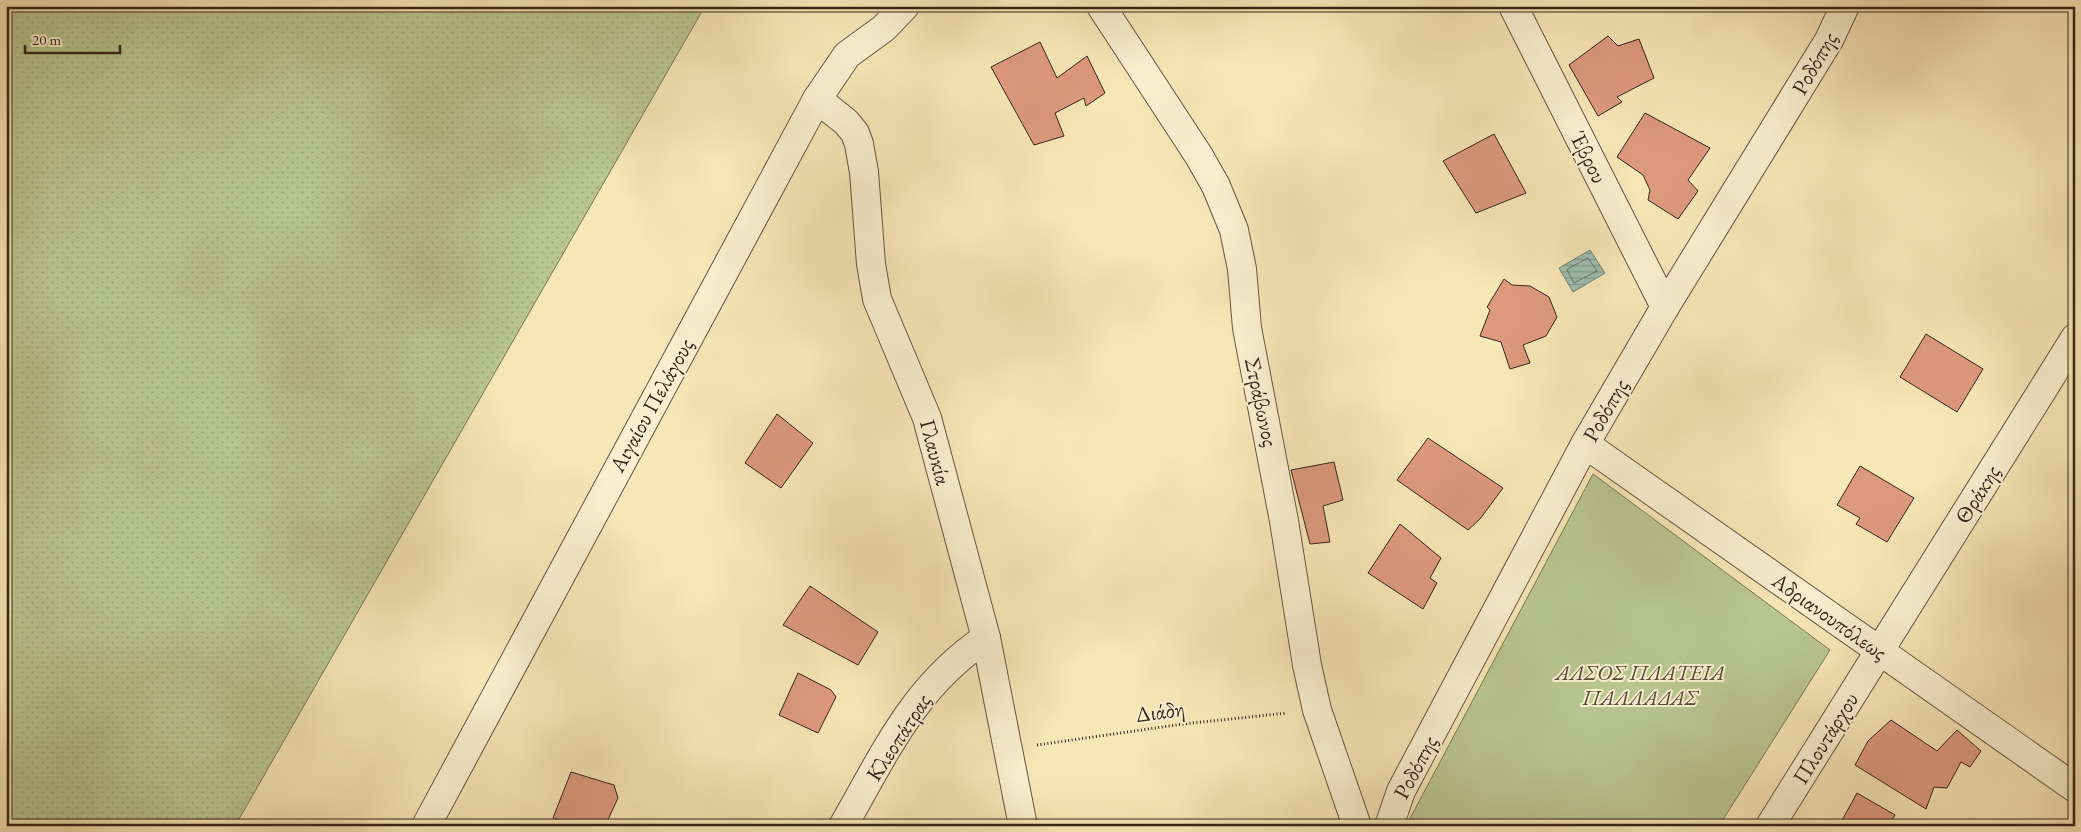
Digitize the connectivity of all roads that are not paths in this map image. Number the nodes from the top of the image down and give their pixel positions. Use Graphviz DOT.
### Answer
graph roads {
  1 [pos="905,6"];
  2 [pos="1101,6"];
  3 [pos="1513,6"];
  4 [pos="1845,6"];
  5 [pos="818,99"];
  6 [pos="1665,307"];
  7 [pos="2075,338"];
  8 [pos="1585,444"];
  9 [pos="986,638"];
  10 [pos="1880,650"];
  11 [pos="2075,788"];
  12 [pos="426,826"];
  13 [pos="842,826"];
  14 [pos="1023,826"];
  15 [pos="1357,826"];
  16 [pos="1389,826"];
  17 [pos="1770,826"];
  1 -- 5 [label="street, Αιγαίου Πελάγους"];
  2 -- 15 [label="street, Στράβωνος"];
  3 -- 6 [label="street, Έβρου"];
  4 -- 6 [label="street, Ροδόπης"];
  5 -- 9 [label="street, Γλαυκία"];
  5 -- 12 [label="street, Αιγαίου Πελάγους"];
  6 -- 8 [label="street, Ροδόπης"];
  7 -- 10 [label="street, Θράκης"];
  8 -- 10 [label="street, Αδριανουπόλεως"];
  8 -- 16 [label="street, Ροδόπης"];
  9 -- 13 [label="street, Κλεοπάτρας"];
  9 -- 14 [label="street, Γλαυκία"];
  10 -- 11 [label="street, Αδριανουπόλεως"];
  10 -- 17 [label="street, Πλουτάρχου"];
}
